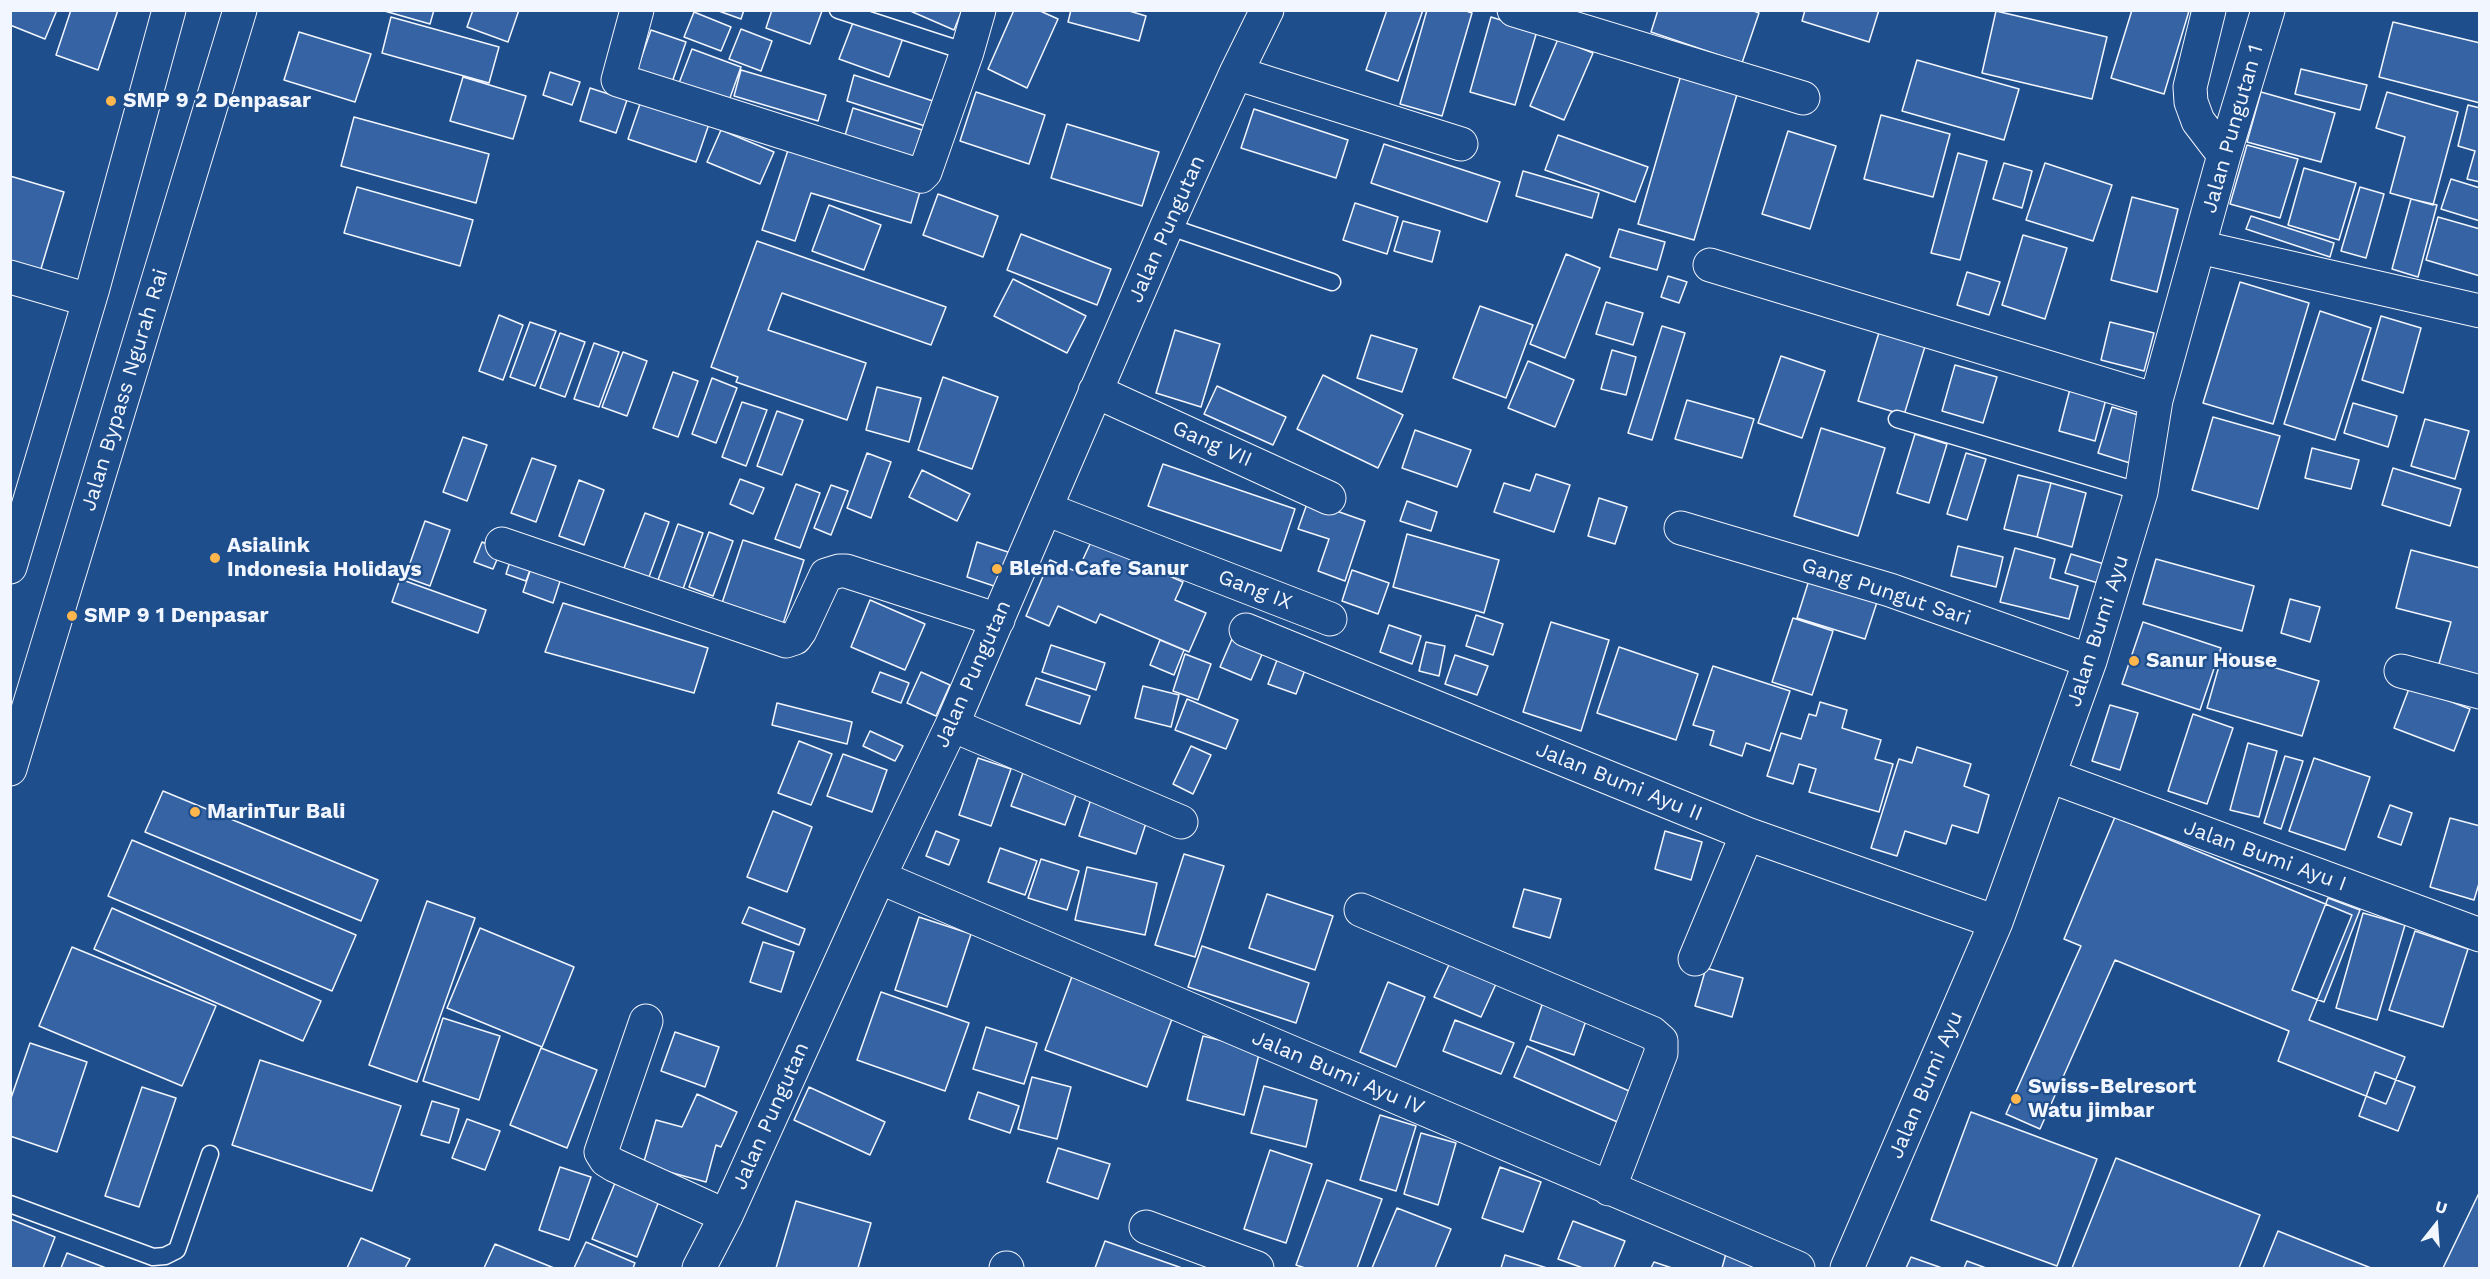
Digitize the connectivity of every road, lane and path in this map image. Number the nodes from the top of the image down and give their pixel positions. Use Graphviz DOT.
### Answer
graph roads {
  1 [pos="169,10"];
  2 [pos="240,10"];
  3 [pos="637,10"];
  4 [pos="838,10"];
  5 [pos="979,10"];
  6 [pos="1267,10"];
  7 [pos="1514,10"];
  8 [pos="2210,10"];
  9 [pos="2268,10"];
  10 [pos="967,52"];
  11 [pos="1236,73"];
  12 [pos="1803,98"];
  13 [pos="1461,144"];
  14 [pos="2223,155"];
  15 [pos="1167,226"];
  16 [pos="2199,247"];
  17 [pos="1710,265"];
  18 [pos="10,277"];
  19 [pos="1332,282"];
  20 [pos="89,300"];
  21 [pos="2480,311"];
  22 [pos="1095,391"];
  23 [pos="2156,400"];
  24 [pos="1897,419"];
  25 [pos="2141,492"];
  26 [pos="1329,498"];
  27 [pos="1046,509"];
  28 [pos="1680,528"];
  29 [pos="502,544"];
  30 [pos="12,554"];
  31 [pos="1330,619"];
  32 [pos="998,620"];
  33 [pos="1246,630"];
  34 [pos="2090,661"];
  35 [pos="2401,671"];
  36 [pos="2480,692"];
  37 [pos="952,725"];
  38 [pos="10,769"];
  39 [pos="2050,776"];
  40 [pos="1181,822"];
  41 [pos="1747,834"];
  42 [pos="879,877"];
  43 [pos="1361,910"];
  44 [pos="1996,922"];
  45 [pos="2480,935"];
  46 [pos="1695,959"];
  47 [pos="646,1021"];
  48 [pos="210,1154"];
  49 [pos="1609,1189"];
  50 [pos="10,1204"];
  51 [pos="726,1216"];
  52 [pos="1146,1227"];
  53 [pos="699,1269"];
  54 [pos="1257,1269"];
  55 [pos="1798,1269"];
  56 [pos="1847,1269"];
  1 -- 20 [label="main road"];
  2 -- 38 [label="main road, Jalan Bypass Ngurah Rai"];
  3 -- 10 [label="main road"];
  4 -- 10 [label="lane"];
  5 -- 10 [label="main road"];
  6 -- 11 [label="main road, Jalan Pungutan"];
  7 -- 12 [label="main road"];
  8 -- 14 [label="main road"];
  9 -- 14 [label="main road, Jalan Pungutan 1"];
  11 -- 13 [label="main road"];
  11 -- 15 [label="main road, Jalan Pungutan"];
  14 -- 16 [label="main road, Jalan Pungutan 1"];
  15 -- 19 [label="lane"];
  15 -- 22 [label="main road, Jalan Pungutan"];
  16 -- 21 [label="main road"];
  16 -- 23 [label="main road, Jalan Bumi Ayu"];
  17 -- 23 [label="main road"];
  18 -- 20 [label="main road"];
  20 -- 30 [label="main road"];
  22 -- 26 [label="main road, Gang VII"];
  22 -- 27 [label="main road, Jalan Pungutan"];
  23 -- 25 [label="main road, Jalan Bumi Ayu"];
  24 -- 25 [label="lane"];
  25 -- 34 [label="main road, Jalan Bumi Ayu"];
  27 -- 31 [label="main road, Gang IX"];
  27 -- 32 [label="main road, Jalan Pungutan"];
  28 -- 34 [label="main road, Gang Pungut Sari"];
  29 -- 32 [label="main road"];
  32 -- 37 [label="main road, Jalan Pungutan"];
  33 -- 41 [label="main road, Jalan Bumi Ayu II"];
  34 -- 39 [label="main road, Jalan Bumi Ayu"];
  35 -- 36 [label="main road"];
  37 -- 40 [label="main road"];
  37 -- 42 [label="main road, Jalan Pungutan"];
  39 -- 44 [label="main road, Jalan Bumi Ayu"];
  39 -- 45 [label="main road, Jalan Bumi Ayu I"];
  41 -- 44 [label="main road, Jalan Bumi Ayu II"];
  41 -- 46 [label="main road"];
  42 -- 49 [label="main road, Jalan Bumi Ayu IV"];
  42 -- 51 [label="main road, Jalan Pungutan"];
  43 -- 49 [label="main road"];
  44 -- 56 [label="main road, Jalan Bumi Ayu"];
  47 -- 51 [label="main road"];
  48 -- 50 [label="lane"];
  49 -- 55 [label="main road, Jalan Bumi Ayu IV"];
  51 -- 53 [label="main road, Jalan Pungutan"];
  52 -- 54 [label="main road"];
}
